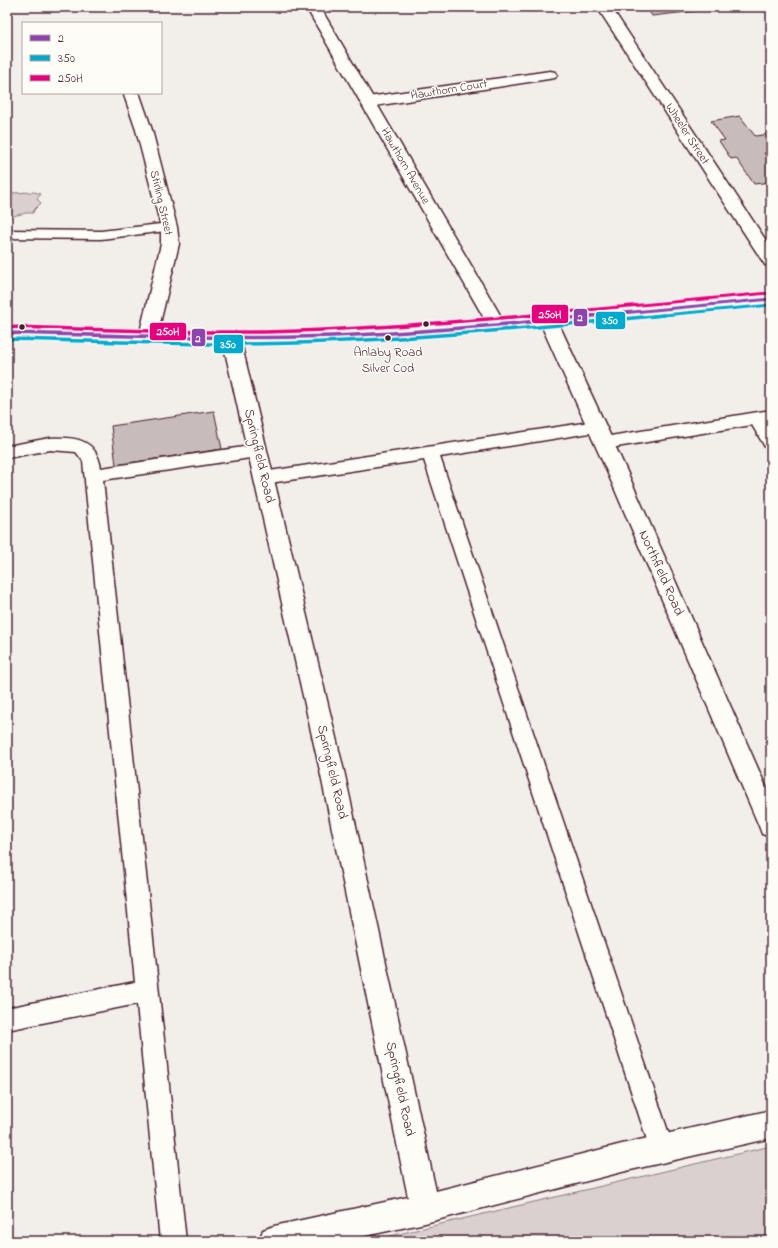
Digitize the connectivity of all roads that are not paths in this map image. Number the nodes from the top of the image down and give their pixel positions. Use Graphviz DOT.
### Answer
graph roads {
  1 [pos="313,7"];
  2 [pos="604,7"];
  3 [pos="550,75"];
  4 [pos="132,95"];
  5 [pos="368,102"];
  6 [pos="169,227"];
  7 [pos="7,234"];
  8 [pos="771,261"];
  9 [pos="771,299"];
  10 [pos="548,320"];
  11 [pos="497,325"];
  12 [pos="7,333"];
  13 [pos="148,336"];
  14 [pos="231,338"];
  15 [pos="764,418"];
  16 [pos="600,435"];
  17 [pos="771,443"];
  18 [pos="257,451"];
  19 [pos="7,452"];
  20 [pos="430,453"];
  21 [pos="94,475"];
  22 [pos="263,478"];
  23 [pos="771,826"];
  24 [pos="146,991"];
  25 [pos="7,1019"];
  26 [pos="771,1124"];
  27 [pos="662,1149"];
  28 [pos="425,1208"];
  29 [pos="172,1241"];
  30 [pos="274,1241"];
  1 -- 5 [label="street, Hawthorn Avenue"];
  2 -- 8 [label="street, Wheeler Street"];
  3 -- 5 [label="street, Hawthorn Court"];
  4 -- 6 [label="street, Stirling Street"];
  5 -- 11 [label="street, Hawthorn Avenue"];
  6 -- 7 [label="lane"];
  6 -- 13 [label="street, Stirling Street"];
  9 -- 10 [label="street"];
  10 -- 11 [label="street"];
  10 -- 16 [label="street, Northfield Road"];
  11 -- 14 [label="street"];
  12 -- 13 [label="street"];
  13 -- 14 [label="street"];
  14 -- 18 [label="street, Springfield Road"];
  15 -- 16 [label="lane"];
  15 -- 17 [label="lane"];
  16 -- 20 [label="lane"];
  16 -- 23 [label="street, Northfield Road"];
  18 -- 21 [label="lane"];
  18 -- 22 [label="street, Springfield Road"];
  19 -- 21 [label="lane"];
  20 -- 22 [label="lane"];
  20 -- 27 [label="lane"];
  21 -- 24 [label="lane"];
  22 -- 28 [label="street, Springfield Road"];
  24 -- 25 [label="lane"];
  24 -- 29 [label="lane"];
  26 -- 27 [label="street"];
  27 -- 28 [label="street"];
  28 -- 30 [label="street"];
}
